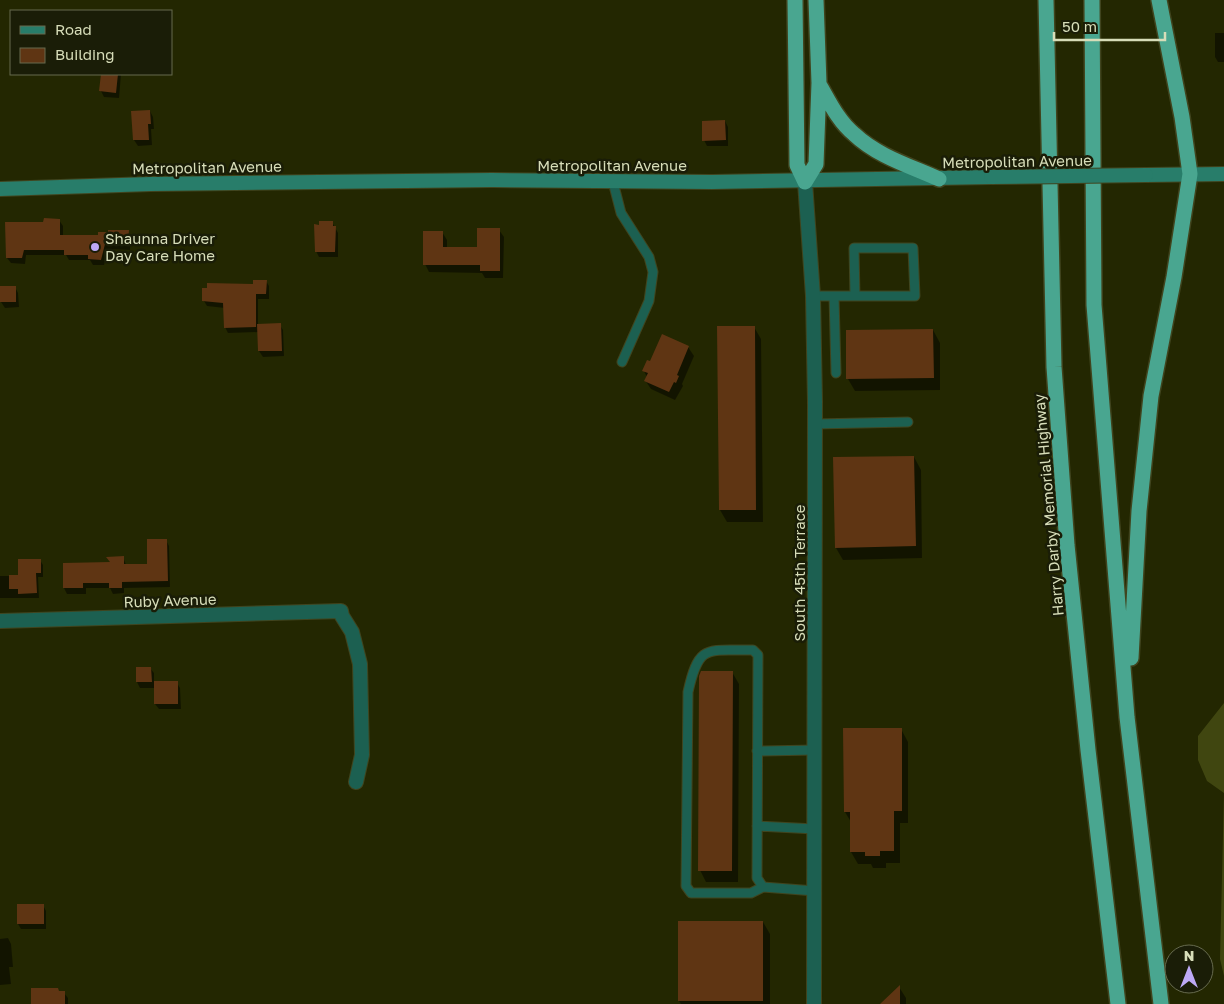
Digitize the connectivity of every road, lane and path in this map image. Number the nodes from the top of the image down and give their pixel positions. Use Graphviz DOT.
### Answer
graph roads {
  1 [pos="795,0"];
  2 [pos="816,0"];
  3 [pos="1046,0"];
  4 [pos="1092,0"];
  5 [pos="1160,0"];
  6 [pos="819,83"];
  7 [pos="1190,174"];
  8 [pos="1224,174"];
  9 [pos="939,179"];
  10 [pos="613,182"];
  11 [pos="805,182"];
  12 [pos="0,189"];
  13 [pos="813,296"];
  14 [pos="834,296"];
  15 [pos="855,296"];
  16 [pos="622,362"];
  17 [pos="836,373"];
  18 [pos="908,422"];
  19 [pos="815,424"];
  20 [pos="0,621"];
  21 [pos="1127,717"];
  22 [pos="757,750"];
  23 [pos="815,750"];
  24 [pos="356,782"];
  25 [pos="757,826"];
  26 [pos="814,829"];
  27 [pos="763,887"];
  28 [pos="814,891"];
  29 [pos="814,1004"];
  30 [pos="1118,1004"];
  31 [pos="1161,1004"];
  1 -- 11 [label="highway"];
  2 -- 6 [label="highway"];
  3 -- 30 [label="highway, Harry Darby Memorial Highway"];
  4 -- 21 [label="highway"];
  5 -- 7 [label="highway"];
  6 -- 9 [label="highway"];
  6 -- 11 [label="highway"];
  7 -- 8 [label="main road, Metropolitan Avenue"];
  7 -- 9 [label="main road, Metropolitan Avenue, bridge"];
  7 -- 21 [label="highway"];
  9 -- 11 [label="main road, Metropolitan Avenue"];
  10 -- 11 [label="main road, Metropolitan Avenue"];
  10 -- 12 [label="main road, Metropolitan Avenue"];
  10 -- 16 [label="lane"];
  11 -- 13 [label="street, South 45th Terrace"];
  13 -- 14 [label="lane"];
  13 -- 19 [label="street, South 45th Terrace"];
  14 -- 15 [label="lane"];
  14 -- 17 [label="lane"];
  15 -- 15 [label="lane"];
  18 -- 19 [label="lane"];
  19 -- 23 [label="street, South 45th Terrace"];
  20 -- 24 [label="street, Ruby Avenue"];
  21 -- 31 [label="highway"];
  22 -- 23 [label="lane"];
  22 -- 25 [label="lane"];
  22 -- 27 [label="lane"];
  23 -- 26 [label="street, South 45th Terrace"];
  25 -- 26 [label="lane"];
  25 -- 27 [label="lane"];
  26 -- 28 [label="street, South 45th Terrace"];
  27 -- 28 [label="lane"];
  28 -- 29 [label="street, South 45th Terrace"];
}
